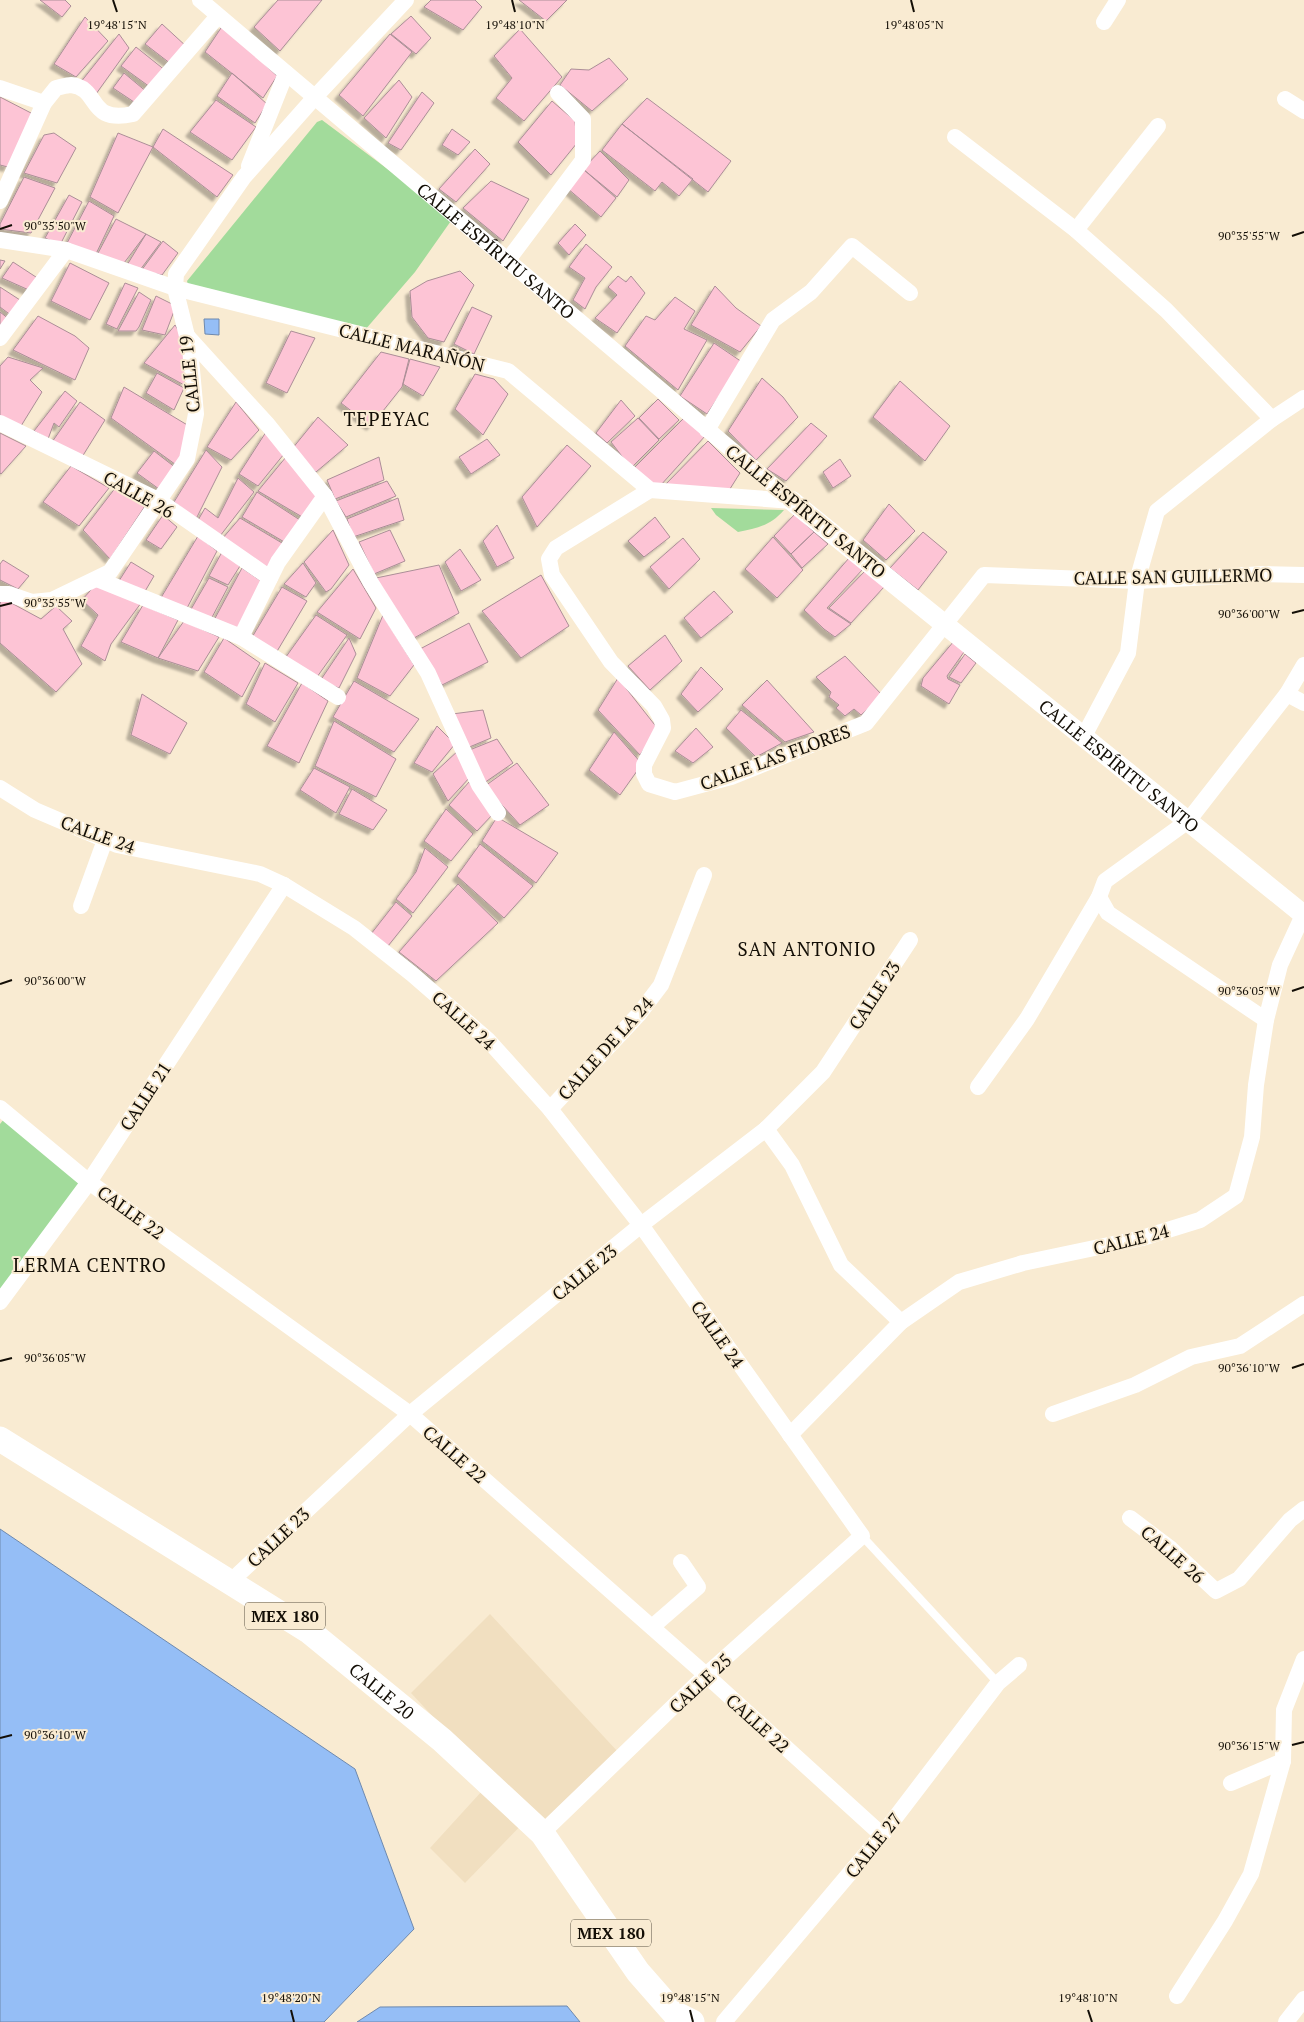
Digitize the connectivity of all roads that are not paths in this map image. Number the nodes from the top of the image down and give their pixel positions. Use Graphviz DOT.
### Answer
graph roads {
  1 [pos="200,0"];
  2 [pos="406,0"];
  3 [pos="1118,0"];
  4 [pos="218,16"];
  5 [pos="1104,22"];
  6 [pos="286,73"];
  7 [pos="0,88"];
  8 [pos="558,93"];
  9 [pos="315,96"];
  10 [pos="1285,99"];
  11 [pos="44,103"];
  12 [pos="1304,111"];
  13 [pos="1158,126"];
  14 [pos="955,137"];
  15 [pos="244,177"];
  16 [pos="0,201"];
  17 [pos="1076,230"];
  18 [pos="0,240"];
  19 [pos="66,250"];
  20 [pos="508,260"];
  21 [pos="175,288"];
  22 [pos="910,293"];
  23 [pos="186,335"];
  24 [pos="0,338"];
  25 [pos="1304,398"];
  26 [pos="1272,419"];
  27 [pos="0,423"];
  28 [pos="707,430"];
  29 [pos="650,490"];
  30 [pos="325,496"];
  31 [pos="158,500"];
  32 [pos="792,501"];
  33 [pos="1304,575"];
  34 [pos="270,578"];
  35 [pos="97,579"];
  36 [pos="1138,581"];
  37 [pos="0,594"];
  38 [pos="944,623"];
  39 [pos="241,637"];
  40 [pos="1304,665"];
  41 [pos="1287,694"];
  42 [pos="338,696"];
  43 [pos="1304,703"];
  44 [pos="1084,736"];
  45 [pos="0,788"];
  46 [pos="498,813"];
  47 [pos="1188,821"];
  48 [pos="105,840"];
  49 [pos="704,875"];
  50 [pos="284,885"];
  51 [pos="1099,897"];
  52 [pos="81,906"];
  53 [pos="1304,915"];
  54 [pos="910,940"];
  55 [pos="1266,1020"];
  56 [pos="978,1087"];
  57 [pos="550,1109"];
  58 [pos="3,1115"];
  59 [pos="766,1129"];
  60 [pos="89,1182"];
  61 [pos="641,1225"];
  62 [pos="0,1302"];
  63 [pos="1304,1304"];
  64 [pos="901,1322"];
  65 [pos="410,1414"];
  66 [pos="1053,1414"];
  67 [pos="790,1435"];
  68 [pos="0,1439"];
  69 [pos="1304,1509"];
  70 [pos="1130,1518"];
  71 [pos="862,1536"];
  72 [pos="681,1562"];
  73 [pos="230,1582"];
  74 [pos="652,1627"];
  75 [pos="1304,1659"];
  76 [pos="1020,1665"];
  77 [pos="706,1676"];
  78 [pos="998,1683"];
  79 [pos="1283,1761"];
  80 [pos="1231,1783"];
  81 [pos="542,1833"];
  82 [pos="882,1835"];
  83 [pos="1177,1996"];
  84 [pos="1304,1999"];
  85 [pos="692,2022"];
  86 [pos="724,2022"];
  87 [pos="1286,2022"];
  1 -- 4 [label="street, CALLE ESPÍRITU SANTO"];
  2 -- 9 [label="street"];
  3 -- 5 [label="street"];
  4 -- 6 [label="street, CALLE ESPÍRITU SANTO"];
  4 -- 11 [label="street"];
  6 -- 9 [label="street, CALLE ESPÍRITU SANTO"];
  6 -- 15 [label="street"];
  7 -- 11 [label="street"];
  8 -- 20 [label="street"];
  9 -- 15 [label="street"];
  9 -- 20 [label="street, CALLE ESPÍRITU SANTO"];
  10 -- 12 [label="street"];
  11 -- 16 [label="street"];
  13 -- 17 [label="street"];
  14 -- 17 [label="street"];
  15 -- 21 [label="street"];
  17 -- 26 [label="street"];
  18 -- 19 [label="street, CALLE MARAÑÓN"];
  19 -- 21 [label="street, CALLE MARAÑÓN"];
  19 -- 24 [label="street"];
  20 -- 28 [label="street, CALLE ESPÍRITU SANTO"];
  21 -- 23 [label="street, CALLE 19"];
  21 -- 29 [label="street, CALLE MARAÑÓN"];
  22 -- 28 [label="street"];
  23 -- 30 [label="street"];
  23 -- 31 [label="street, CALLE 19"];
  25 -- 26 [label="street"];
  26 -- 36 [label="street"];
  27 -- 31 [label="street, CALLE 26"];
  28 -- 32 [label="street, CALLE ESPÍRITU SANTO"];
  29 -- 32 [label="street"];
  29 -- 38 [label="street, CALLE LAS FLORES"];
  30 -- 34 [label="street"];
  30 -- 46 [label="street"];
  31 -- 34 [label="street, CALLE 26"];
  31 -- 35 [label="street, CALLE 19"];
  32 -- 38 [label="street, CALLE ESPÍRITU SANTO"];
  33 -- 36 [label="street, CALLE SAN GUILLERMO"];
  34 -- 39 [label="street"];
  35 -- 37 [label="street, CALLE 19"];
  35 -- 39 [label="street"];
  36 -- 38 [label="street, CALLE SAN GUILLERMO"];
  36 -- 44 [label="street"];
  38 -- 44 [label="street, CALLE ESPÍRITU SANTO"];
  39 -- 42 [label="street"];
  40 -- 41 [label="street"];
  41 -- 43 [label="street"];
  41 -- 47 [label="street"];
  44 -- 47 [label="street, CALLE ESPÍRITU SANTO"];
  45 -- 48 [label="street, CALLE 24"];
  47 -- 51 [label="street"];
  47 -- 53 [label="street, CALLE ESPÍRITU SANTO"];
  48 -- 50 [label="street, CALLE 24"];
  48 -- 52 [label="street"];
  49 -- 57 [label="street, CALLE DE LA 24"];
  50 -- 57 [label="street, CALLE 24"];
  50 -- 60 [label="street, CALLE 21"];
  51 -- 55 [label="street"];
  51 -- 56 [label="street"];
  53 -- 55 [label="street, CALLE 24"];
  54 -- 59 [label="street, CALLE 23"];
  55 -- 64 [label="street, CALLE 24"];
  57 -- 61 [label="street, CALLE 24"];
  58 -- 60 [label="street, CALLE 22"];
  59 -- 61 [label="street, CALLE 23"];
  59 -- 64 [label="street"];
  60 -- 62 [label="street, CALLE 21"];
  60 -- 65 [label="street, CALLE 22"];
  61 -- 65 [label="street, CALLE 23"];
  61 -- 67 [label="street, CALLE 24"];
  63 -- 66 [label="street"];
  64 -- 67 [label="street, CALLE 24"];
  65 -- 73 [label="street, CALLE 23"];
  65 -- 74 [label="street, CALLE 22"];
  67 -- 71 [label="street, CALLE 24"];
  68 -- 73 [label="main road, CALLE 20 / MEX 180"];
  69 -- 70 [label="street, CALLE 26"];
  71 -- 77 [label="street, CALLE 25"];
  71 -- 78 [label="lane"];
  72 -- 74 [label="street"];
  73 -- 81 [label="main road, CALLE 20 / MEX 180"];
  74 -- 77 [label="street, CALLE 22"];
  75 -- 79 [label="street"];
  76 -- 78 [label="street, CALLE 27"];
  77 -- 81 [label="street, CALLE 25"];
  77 -- 82 [label="street, CALLE 22"];
  78 -- 82 [label="street, CALLE 27"];
  79 -- 80 [label="street"];
  79 -- 83 [label="street"];
  81 -- 85 [label="main road, CALLE 20 / MEX 180"];
  82 -- 86 [label="street, CALLE 27"];
  84 -- 87 [label="street"];
}
